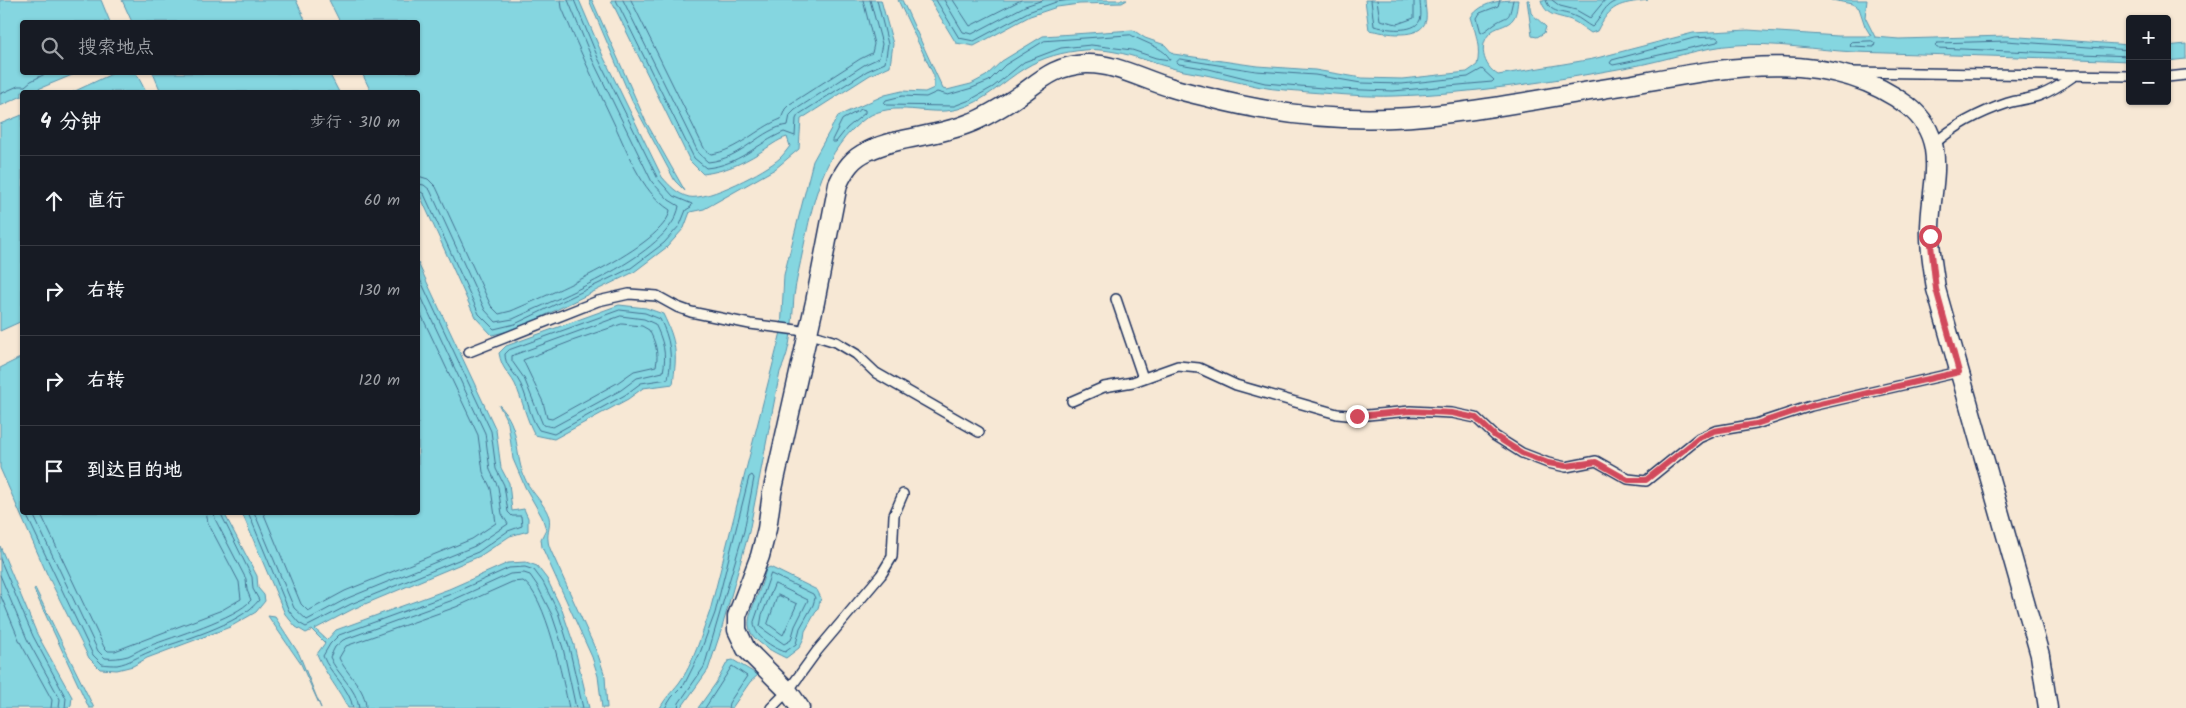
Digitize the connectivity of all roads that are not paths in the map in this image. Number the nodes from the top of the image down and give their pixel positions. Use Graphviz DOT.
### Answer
graph roads {
  1 [pos="1835,72"];
  2 [pos="2075,75"];
  3 [pos="2126,76"];
  4 [pos="2186,76"];
  5 [pos="2171,77"];
  6 [pos="1934,144"];
  7 [pos="1116,299"];
  8 [pos="802,331"];
  9 [pos="468,352"];
  10 [pos="1959,372"];
  11 [pos="1143,378"];
  12 [pos="1072,401"];
  13 [pos="979,432"];
  14 [pos="903,494"];
  15 [pos="788,691"];
  16 [pos="771,708"];
  17 [pos="800,708"];
  18 [pos="2048,708"];
  1 -- 2 [label="lane"];
  1 -- 6 [label="street"];
  1 -- 8 [label="street"];
  2 -- 3 [label="lane"];
  2 -- 6 [label="lane"];
  4 -- 5 [label="lane"];
  6 -- 10 [label="street"];
  7 -- 11 [label="lane"];
  8 -- 9 [label="lane"];
  8 -- 13 [label="lane"];
  8 -- 15 [label="street"];
  10 -- 11 [label="lane"];
  10 -- 18 [label="street"];
  11 -- 12 [label="lane"];
  14 -- 15 [label="lane"];
  15 -- 16 [label="lane"];
  15 -- 17 [label="street"];
}
